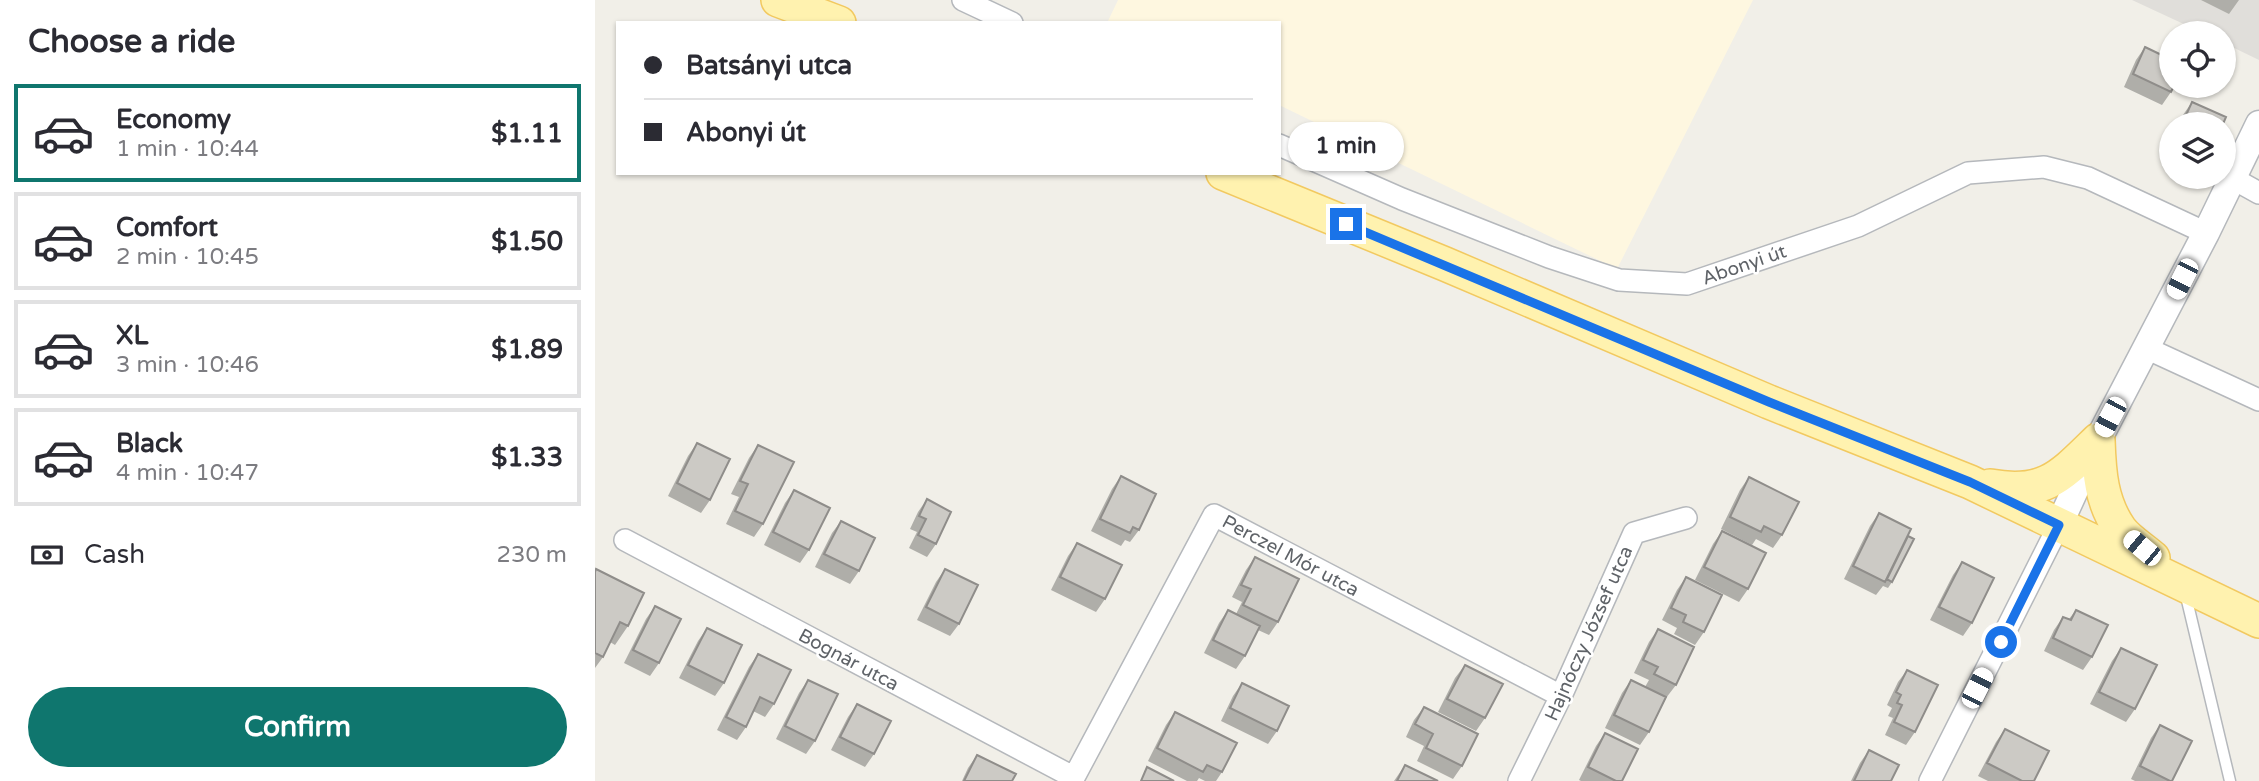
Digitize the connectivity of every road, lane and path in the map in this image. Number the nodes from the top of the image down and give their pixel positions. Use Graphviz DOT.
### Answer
graph roads {
  1 [pos="778,0"];
  2 [pos="963,0"];
  3 [pos="834,21"];
  4 [pos="1008,21"];
  5 [pos="2259,124"];
  6 [pos="1281,146"];
  7 [pos="2236,170"];
  8 [pos="1228,175"];
  9 [pos="2236,180"];
  10 [pos="2227,189"];
  11 [pos="2259,193"];
  12 [pos="2206,233"];
  13 [pos="2146,348"];
  14 [pos="2259,400"];
  15 [pos="2098,440"];
  16 [pos="1970,482"];
  17 [pos="1686,518"];
  18 [pos="2059,525"];
  19 [pos="625,540"];
  20 [pos="2182,583"];
  21 [pos="2259,621"];
  22 [pos="1560,696"];
  23 [pos="1073,779"];
  24 [pos="1519,781"];
  25 [pos="1930,781"];
  26 [pos="2230,781"];
  1 -- 3 [label="main road"];
  2 -- 4 [label="street"];
  5 -- 7 [label="street"];
  6 -- 12 [label="street, Abonyi út"];
  8 -- 16 [label="main road"];
  9 -- 11 [label="street"];
  10 -- 12 [label="street"];
  12 -- 13 [label="street"];
  13 -- 14 [label="street"];
  13 -- 15 [label="street"];
  15 -- 16 [label="main road"];
  15 -- 18 [label="street"];
  15 -- 20 [label="main road"];
  16 -- 18 [label="main road"];
  17 -- 22 [label="street, Hajnóczy József utca"];
  18 -- 20 [label="main road"];
  18 -- 25 [label="street"];
  19 -- 23 [label="street, Bognár utca"];
  20 -- 21 [label="main road"];
  20 -- 26 [label="lane"];
  22 -- 23 [label="street, Perczel Mór utca"];
  22 -- 24 [label="street, Hajnóczy József utca"];
}
